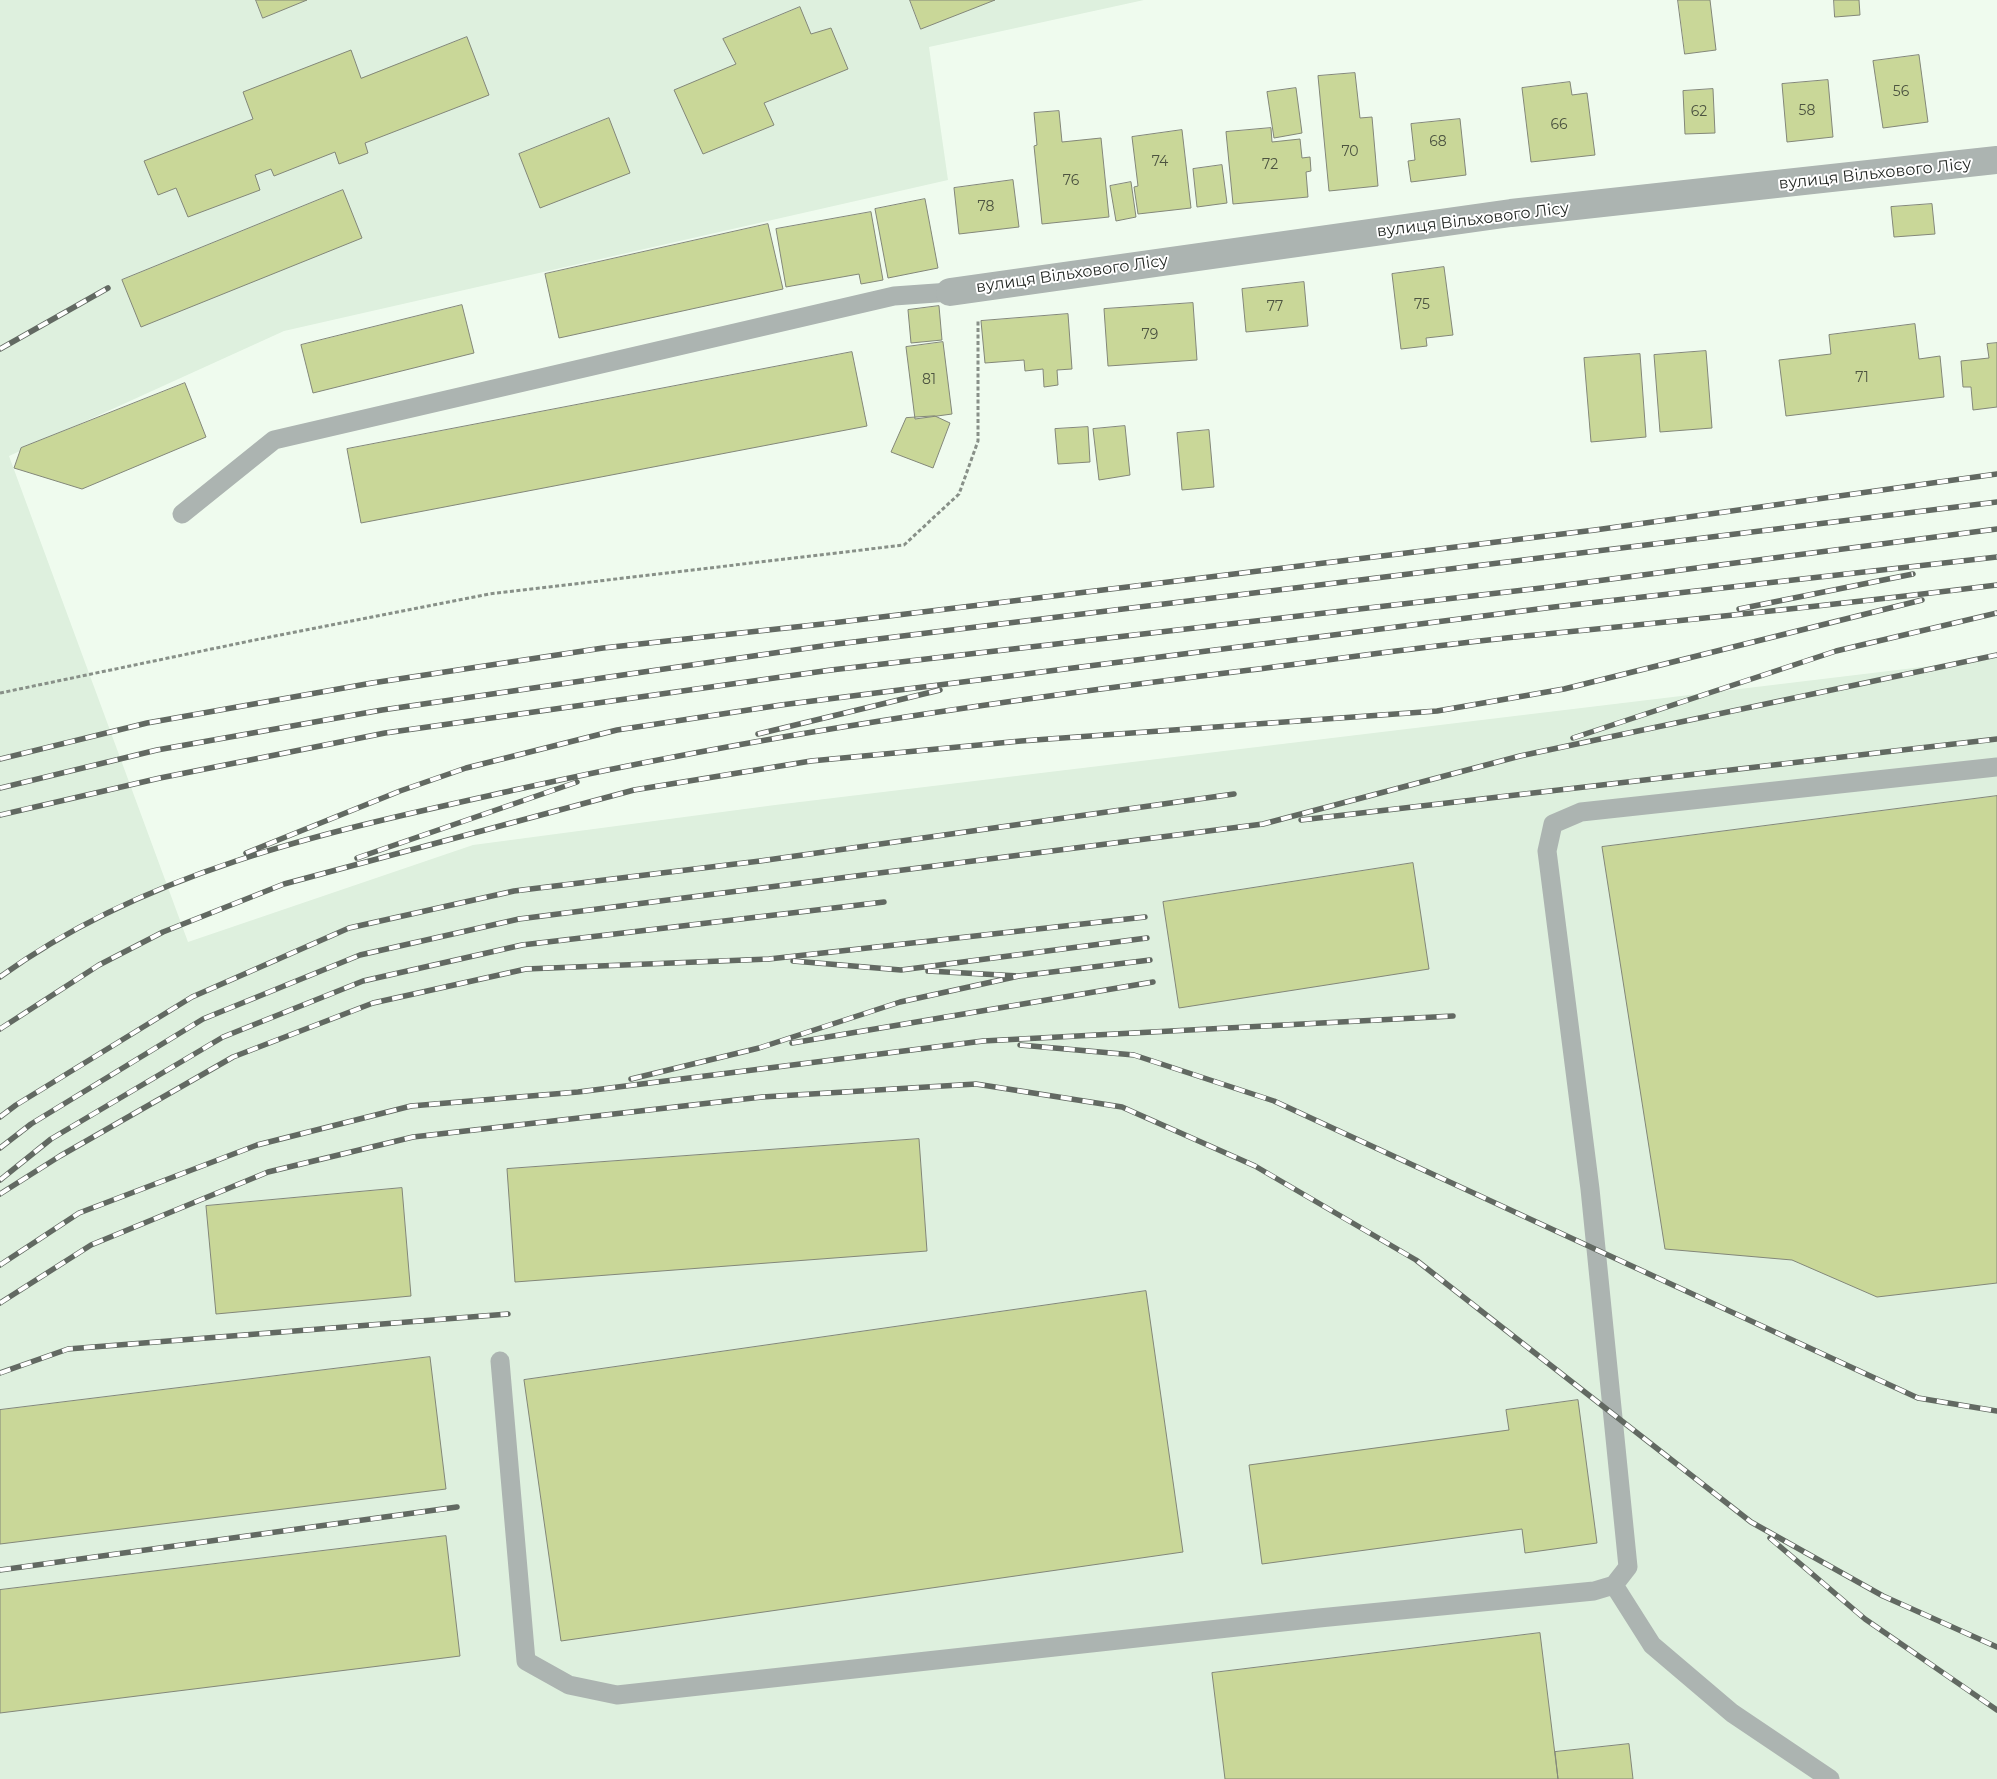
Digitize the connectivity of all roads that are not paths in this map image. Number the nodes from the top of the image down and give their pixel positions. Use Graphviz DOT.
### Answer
graph roads {
  1 [pos="1997,160"];
  2 [pos="950,292"];
  3 [pos="182,514"];
  4 [pos="1997,767"];
  5 [pos="500,1361"];
  6 [pos="1614,1585"];
  7 [pos="1830,1779"];
  1 -- 2 [label="street, вулиця Вільхового Лісу"];
  2 -- 3 [label="lane"];
  4 -- 6 [label="lane"];
  5 -- 6 [label="lane"];
  6 -- 7 [label="lane"];
}
